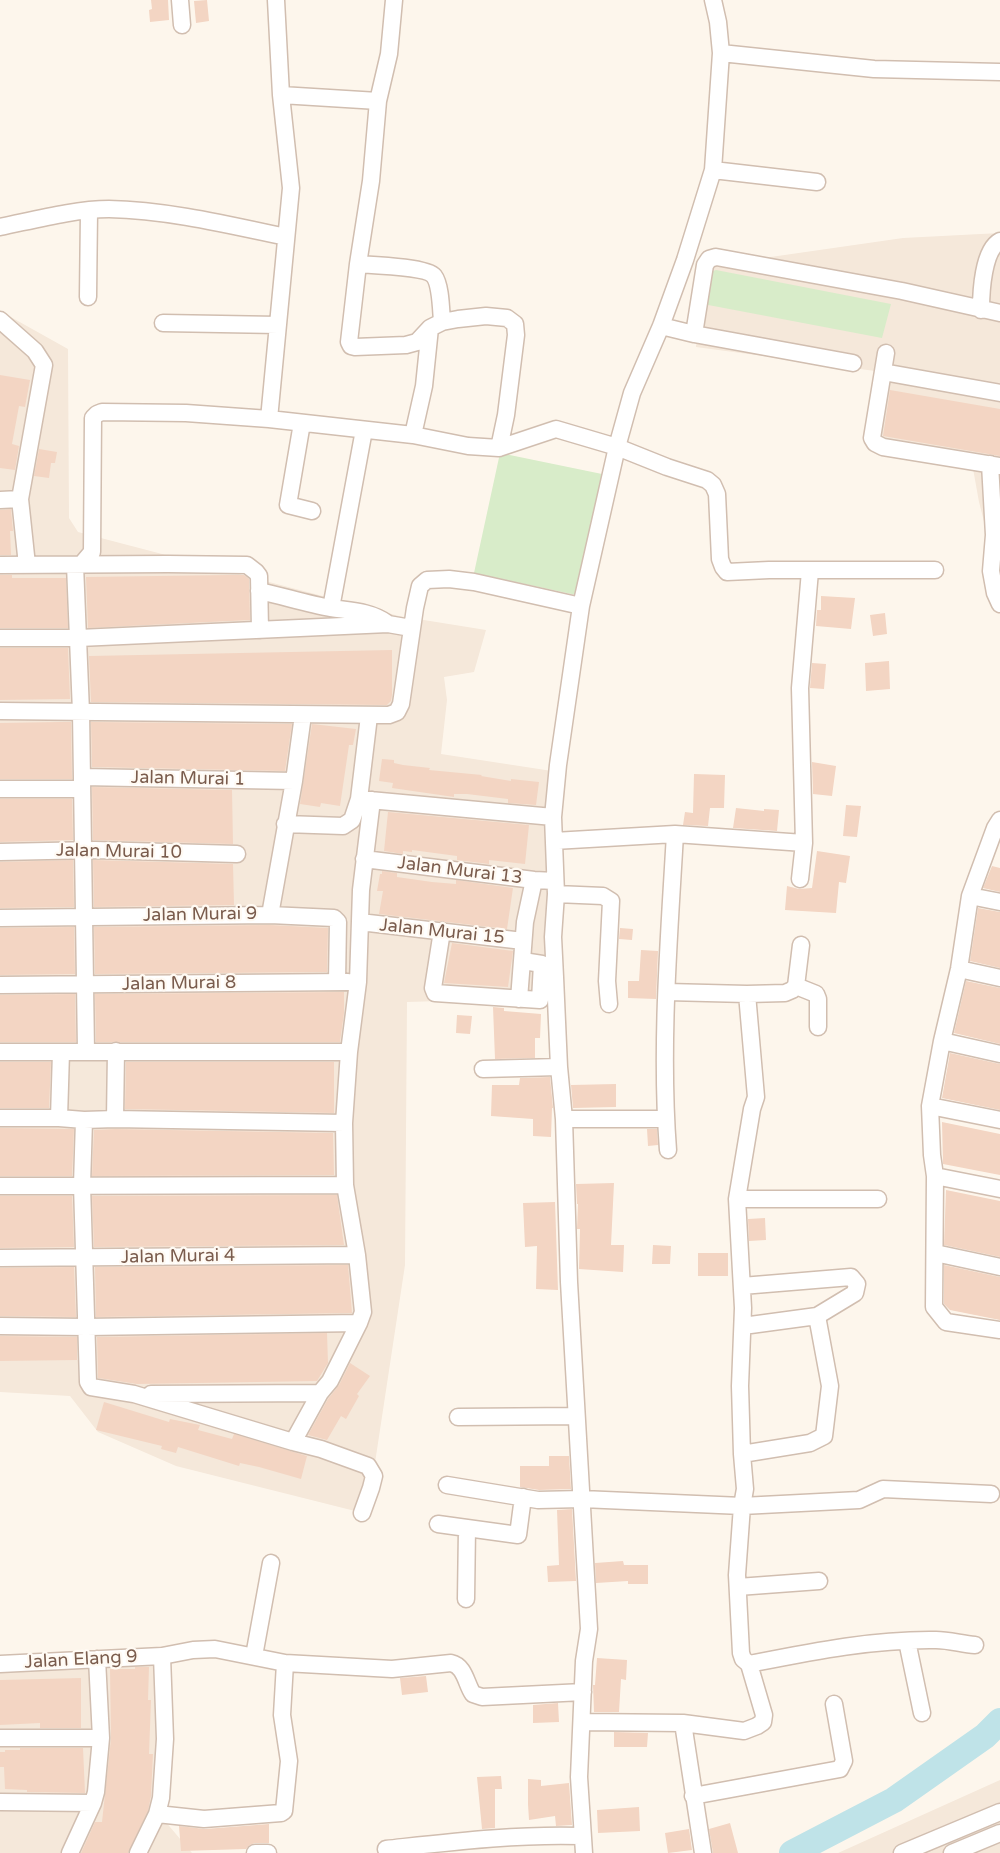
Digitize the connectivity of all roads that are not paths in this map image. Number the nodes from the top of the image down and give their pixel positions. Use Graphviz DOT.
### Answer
graph roads {
  1 [pos="180,0"];
  2 [pos="276,0"];
  3 [pos="394,0"];
  4 [pos="713,0"];
  5 [pos="182,25"];
  6 [pos="721,54"];
  7 [pos="1000,72"];
  8 [pos="281,95"];
  9 [pos="378,101"];
  10 [pos="713,170"];
  11 [pos="817,182"];
  12 [pos="89,212"];
  13 [pos="0,227"];
  14 [pos="286,237"];
  15 [pos="1000,241"];
  16 [pos="358,264"];
  17 [pos="88,297"];
  18 [pos="981,310"];
  19 [pos="1000,314"];
  20 [pos="0,320"];
  21 [pos="163,323"];
  22 [pos="278,325"];
  23 [pos="436,325"];
  24 [pos="661,326"];
  25 [pos="694,334"];
  26 [pos="886,354"];
  27 [pos="853,363"];
  28 [pos="882,372"];
  29 [pos="1000,393"];
  30 [pos="270,419"];
  31 [pos="302,423"];
  32 [pos="364,430"];
  33 [pos="412,435"];
  34 [pos="617,447"];
  35 [pos="499,448"];
  36 [pos="995,465"];
  37 [pos="20,499"];
  38 [pos="0,500"];
  39 [pos="312,511"];
  40 [pos="997,536"];
  41 [pos="27,564"];
  42 [pos="0,565"];
  43 [pos="78,565"];
  44 [pos="935,570"];
  45 [pos="810,571"];
  46 [pos="259,591"];
  47 [pos="1000,604"];
  48 [pos="581,606"];
  49 [pos="332,608"];
  50 [pos="388,624"];
  51 [pos="411,628"];
  52 [pos="260,630"];
  53 [pos="0,638"];
  54 [pos="79,638"];
  55 [pos="0,711"];
  56 [pos="81,712"];
  57 [pos="303,715"];
  58 [pos="369,716"];
  59 [pos="294,781"];
  60 [pos="82,782"];
  61 [pos="0,789"];
  62 [pos="366,800"];
  63 [pos="553,817"];
  64 [pos="1000,820"];
  65 [pos="285,824"];
  66 [pos="675,834"];
  67 [pos="554,842"];
  68 [pos="804,844"];
  69 [pos="83,850"];
  70 [pos="0,852"];
  71 [pos="237,854"];
  72 [pos="364,859"];
  73 [pos="800,879"];
  74 [pos="534,880"];
  75 [pos="555,887"];
  76 [pos="970,896"];
  77 [pos="1000,902"];
  78 [pos="270,914"];
  79 [pos="84,916"];
  80 [pos="0,918"];
  81 [pos="360,922"];
  82 [pos="442,932"];
  83 [pos="524,941"];
  84 [pos="800,945"];
  85 [pos="959,969"];
  86 [pos="1000,978"];
  87 [pos="338,981"];
  88 [pos="358,982"];
  89 [pos="0,985"];
  90 [pos="85,985"];
  91 [pos="796,986"];
  92 [pos="667,992"];
  93 [pos="747,994"];
  94 [pos="609,1004"];
  95 [pos="818,1027"];
  96 [pos="942,1041"];
  97 [pos="86,1051"];
  98 [pos="0,1052"];
  99 [pos="61,1052"];
  100 [pos="116,1052"];
  101 [pos="348,1052"];
  102 [pos="1000,1054"];
  103 [pos="559,1067"];
  104 [pos="483,1069"];
  105 [pos="930,1106"];
  106 [pos="0,1118"];
  107 [pos="59,1118"];
  108 [pos="564,1118"];
  109 [pos="115,1119"];
  110 [pos="666,1119"];
  111 [pos="84,1120"];
  112 [pos="1000,1120"];
  113 [pos="344,1123"];
  114 [pos="668,1150"];
  115 [pos="935,1176"];
  116 [pos="82,1185"];
  117 [pos="345,1185"];
  118 [pos="0,1186"];
  119 [pos="1000,1190"];
  120 [pos="737,1199"];
  121 [pos="878,1199"];
  122 [pos="935,1253"];
  123 [pos="357,1256"];
  124 [pos="0,1258"];
  125 [pos="85,1258"];
  126 [pos="1000,1267"];
  127 [pos="742,1286"];
  128 [pos="817,1316"];
  129 [pos="359,1323"];
  130 [pos="0,1326"];
  131 [pos="742,1326"];
  132 [pos="86,1327"];
  133 [pos="1000,1330"];
  134 [pos="134,1394"];
  135 [pos="320,1394"];
  136 [pos="576,1416"];
  137 [pos="458,1417"];
  138 [pos="293,1442"];
  139 [pos="742,1454"];
  140 [pos="447,1486"];
  141 [pos="991,1494"];
  142 [pos="523,1497"];
  143 [pos="582,1498"];
  144 [pos="742,1506"];
  145 [pos="362,1514"];
  146 [pos="438,1524"];
  147 [pos="467,1528"];
  148 [pos="271,1563"];
  149 [pos="819,1581"];
  150 [pos="738,1587"];
  151 [pos="466,1599"];
  152 [pos="907,1641"];
  153 [pos="974,1645"];
  154 [pos="162,1656"];
  155 [pos="254,1656"];
  156 [pos="97,1659"];
  157 [pos="285,1663"];
  158 [pos="0,1664"];
  159 [pos="749,1664"];
  160 [pos="583,1692"];
  161 [pos="834,1704"];
  162 [pos="922,1713"];
  163 [pos="582,1722"];
  164 [pos="683,1723"];
  165 [pos="0,1738"];
  166 [pos="101,1738"];
  167 [pos="693,1796"];
  168 [pos="0,1802"];
  169 [pos="93,1803"];
  170 [pos="157,1814"];
  171 [pos="994,1814"];
  172 [pos="998,1834"];
  173 [pos="581,1836"];
  174 [pos="386,1849"];
  175 [pos="70,1853"];
  176 [pos="138,1853"];
  177 [pos="255,1853"];
  178 [pos="268,1853"];
  179 [pos="584,1853"];
  180 [pos="703,1853"];
  181 [pos="902,1853"];
  182 [pos="952,1853"];
  1 -- 5 [label="street"];
  2 -- 8 [label="street"];
  3 -- 9 [label="street"];
  4 -- 6 [label="street"];
  6 -- 7 [label="street"];
  6 -- 10 [label="street"];
  8 -- 9 [label="street"];
  8 -- 14 [label="street"];
  9 -- 16 [label="street"];
  10 -- 11 [label="street"];
  10 -- 24 [label="street"];
  12 -- 13 [label="street"];
  12 -- 14 [label="street"];
  12 -- 17 [label="street"];
  14 -- 22 [label="street"];
  15 -- 18 [label="street"];
  16 -- 23 [label="street"];
  16 -- 23 [label="street"];
  18 -- 19 [label="street"];
  18 -- 25 [label="street"];
  20 -- 37 [label="street"];
  21 -- 22 [label="street"];
  22 -- 30 [label="street"];
  23 -- 33 [label="street"];
  23 -- 35 [label="street"];
  24 -- 25 [label="street"];
  24 -- 34 [label="street"];
  25 -- 27 [label="street"];
  26 -- 28 [label="street"];
  28 -- 29 [label="street"];
  28 -- 36 [label="street"];
  30 -- 31 [label="street"];
  30 -- 43 [label="street"];
  31 -- 32 [label="street"];
  31 -- 39 [label="street"];
  32 -- 33 [label="street"];
  32 -- 49 [label="street"];
  33 -- 35 [label="street"];
  34 -- 35 [label="street"];
  34 -- 45 [label="street"];
  34 -- 48 [label="street"];
  36 -- 40 [label="street"];
  37 -- 38 [label="street"];
  37 -- 41 [label="street"];
  40 -- 47 [label="street"];
  41 -- 42 [label="street"];
  41 -- 43 [label="street"];
  43 -- 46 [label="street"];
  43 -- 54 [label="street"];
  44 -- 45 [label="street"];
  45 -- 68 [label="street"];
  46 -- 49 [label="street"];
  46 -- 52 [label="street"];
  48 -- 51 [label="street"];
  48 -- 63 [label="street"];
  49 -- 50 [label="street"];
  50 -- 51 [label="street"];
  50 -- 52 [label="street"];
  51 -- 58 [label="street"];
  52 -- 54 [label="street"];
  53 -- 54 [label="street"];
  54 -- 56 [label="street"];
  55 -- 56 [label="street"];
  56 -- 57 [label="street"];
  56 -- 60 [label="street"];
  57 -- 58 [label="street"];
  57 -- 59 [label="street"];
  58 -- 62 [label="street"];
  59 -- 60 [label="street, Jalan Murai 1"];
  59 -- 65 [label="street"];
  60 -- 61 [label="street, Jalan Murai 1"];
  60 -- 69 [label="street"];
  62 -- 63 [label="street"];
  62 -- 65 [label="street"];
  62 -- 72 [label="street"];
  63 -- 67 [label="street"];
  64 -- 76 [label="street"];
  65 -- 78 [label="street"];
  66 -- 67 [label="street"];
  66 -- 68 [label="street"];
  66 -- 92 [label="street"];
  67 -- 75 [label="street"];
  68 -- 73 [label="street"];
  69 -- 70 [label="street, Jalan Murai 10"];
  69 -- 71 [label="street, Jalan Murai 10"];
  69 -- 79 [label="street"];
  72 -- 74 [label="street, Jalan Murai 13"];
  72 -- 81 [label="street"];
  74 -- 75 [label="street, Jalan Murai 13"];
  74 -- 83 [label="street"];
  75 -- 94 [label="street, Jalan Murai 13"];
  75 -- 103 [label="street"];
  76 -- 77 [label="street"];
  76 -- 85 [label="street"];
  78 -- 79 [label="street, Jalan Murai 9"];
  78 -- 87 [label="street, Jalan Murai 9"];
  79 -- 80 [label="street, Jalan Murai 9"];
  79 -- 90 [label="street"];
  81 -- 82 [label="street, Jalan Murai 15"];
  81 -- 88 [label="street"];
  82 -- 83 [label="street, Jalan Murai 15"];
  82 -- 83 [label="street"];
  84 -- 91 [label="street"];
  85 -- 86 [label="street"];
  85 -- 96 [label="street"];
  87 -- 88 [label="street, Jalan Murai 8"];
  87 -- 90 [label="street, Jalan Murai 8"];
  88 -- 101 [label="street"];
  89 -- 90 [label="street, Jalan Murai 8"];
  90 -- 97 [label="street"];
  91 -- 93 [label="street"];
  91 -- 95 [label="street"];
  92 -- 93 [label="street"];
  92 -- 110 [label="street"];
  93 -- 120 [label="street"];
  96 -- 102 [label="street"];
  96 -- 105 [label="street"];
  97 -- 99 [label="street"];
  97 -- 100 [label="street"];
  98 -- 99 [label="street"];
  99 -- 107 [label="street"];
  100 -- 101 [label="street"];
  100 -- 109 [label="street"];
  101 -- 113 [label="street"];
  103 -- 104 [label="street"];
  103 -- 108 [label="street"];
  105 -- 112 [label="street"];
  105 -- 115 [label="street"];
  106 -- 107 [label="street"];
  107 -- 111 [label="street"];
  108 -- 110 [label="street"];
  108 -- 136 [label="street"];
  109 -- 111 [label="street"];
  109 -- 113 [label="street"];
  110 -- 114 [label="street"];
  111 -- 116 [label="street"];
  113 -- 117 [label="street"];
  115 -- 119 [label="street"];
  115 -- 122 [label="street"];
  116 -- 117 [label="street"];
  116 -- 118 [label="street"];
  116 -- 125 [label="street"];
  117 -- 123 [label="street"];
  120 -- 121 [label="street"];
  120 -- 127 [label="street"];
  122 -- 126 [label="street"];
  122 -- 133 [label="street"];
  123 -- 125 [label="street, Jalan Murai 4"];
  123 -- 129 [label="street"];
  124 -- 125 [label="street, Jalan Murai 4"];
  125 -- 132 [label="street"];
  127 -- 128 [label="street"];
  127 -- 131 [label="street"];
  128 -- 131 [label="street"];
  128 -- 139 [label="street"];
  129 -- 132 [label="street"];
  129 -- 135 [label="street"];
  130 -- 132 [label="street"];
  131 -- 139 [label="street"];
  132 -- 134 [label="street"];
  134 -- 135 [label="street"];
  134 -- 138 [label="street"];
  135 -- 138 [label="street"];
  136 -- 137 [label="street"];
  136 -- 143 [label="street"];
  138 -- 145 [label="street"];
  139 -- 144 [label="street"];
  140 -- 142 [label="street"];
  141 -- 144 [label="street"];
  142 -- 143 [label="street"];
  142 -- 147 [label="street"];
  143 -- 144 [label="street"];
  143 -- 160 [label="street"];
  144 -- 150 [label="street"];
  146 -- 147 [label="street"];
  147 -- 151 [label="street"];
  148 -- 155 [label="street"];
  149 -- 150 [label="street"];
  150 -- 159 [label="street"];
  152 -- 153 [label="street"];
  152 -- 159 [label="street"];
  152 -- 162 [label="street"];
  154 -- 155 [label="street, Jalan Elang 9"];
  154 -- 156 [label="street, Jalan Elang 9"];
  154 -- 170 [label="street"];
  155 -- 157 [label="street, Jalan Elang 9"];
  156 -- 158 [label="street, Jalan Elang 9"];
  156 -- 166 [label="street"];
  157 -- 160 [label="street, Jalan Elang 9"];
  157 -- 170 [label="street"];
  159 -- 164 [label="street"];
  160 -- 163 [label="street"];
  161 -- 167 [label="street"];
  163 -- 164 [label="street"];
  163 -- 173 [label="street"];
  164 -- 167 [label="street"];
  165 -- 166 [label="street"];
  166 -- 169 [label="street"];
  167 -- 180 [label="street"];
  168 -- 169 [label="street"];
  169 -- 175 [label="street"];
  170 -- 176 [label="street"];
  171 -- 172 [label="street"];
  171 -- 181 [label="street"];
  172 -- 182 [label="street"];
  173 -- 174 [label="street"];
  173 -- 179 [label="street"];
  177 -- 178 [label="street"];
}
